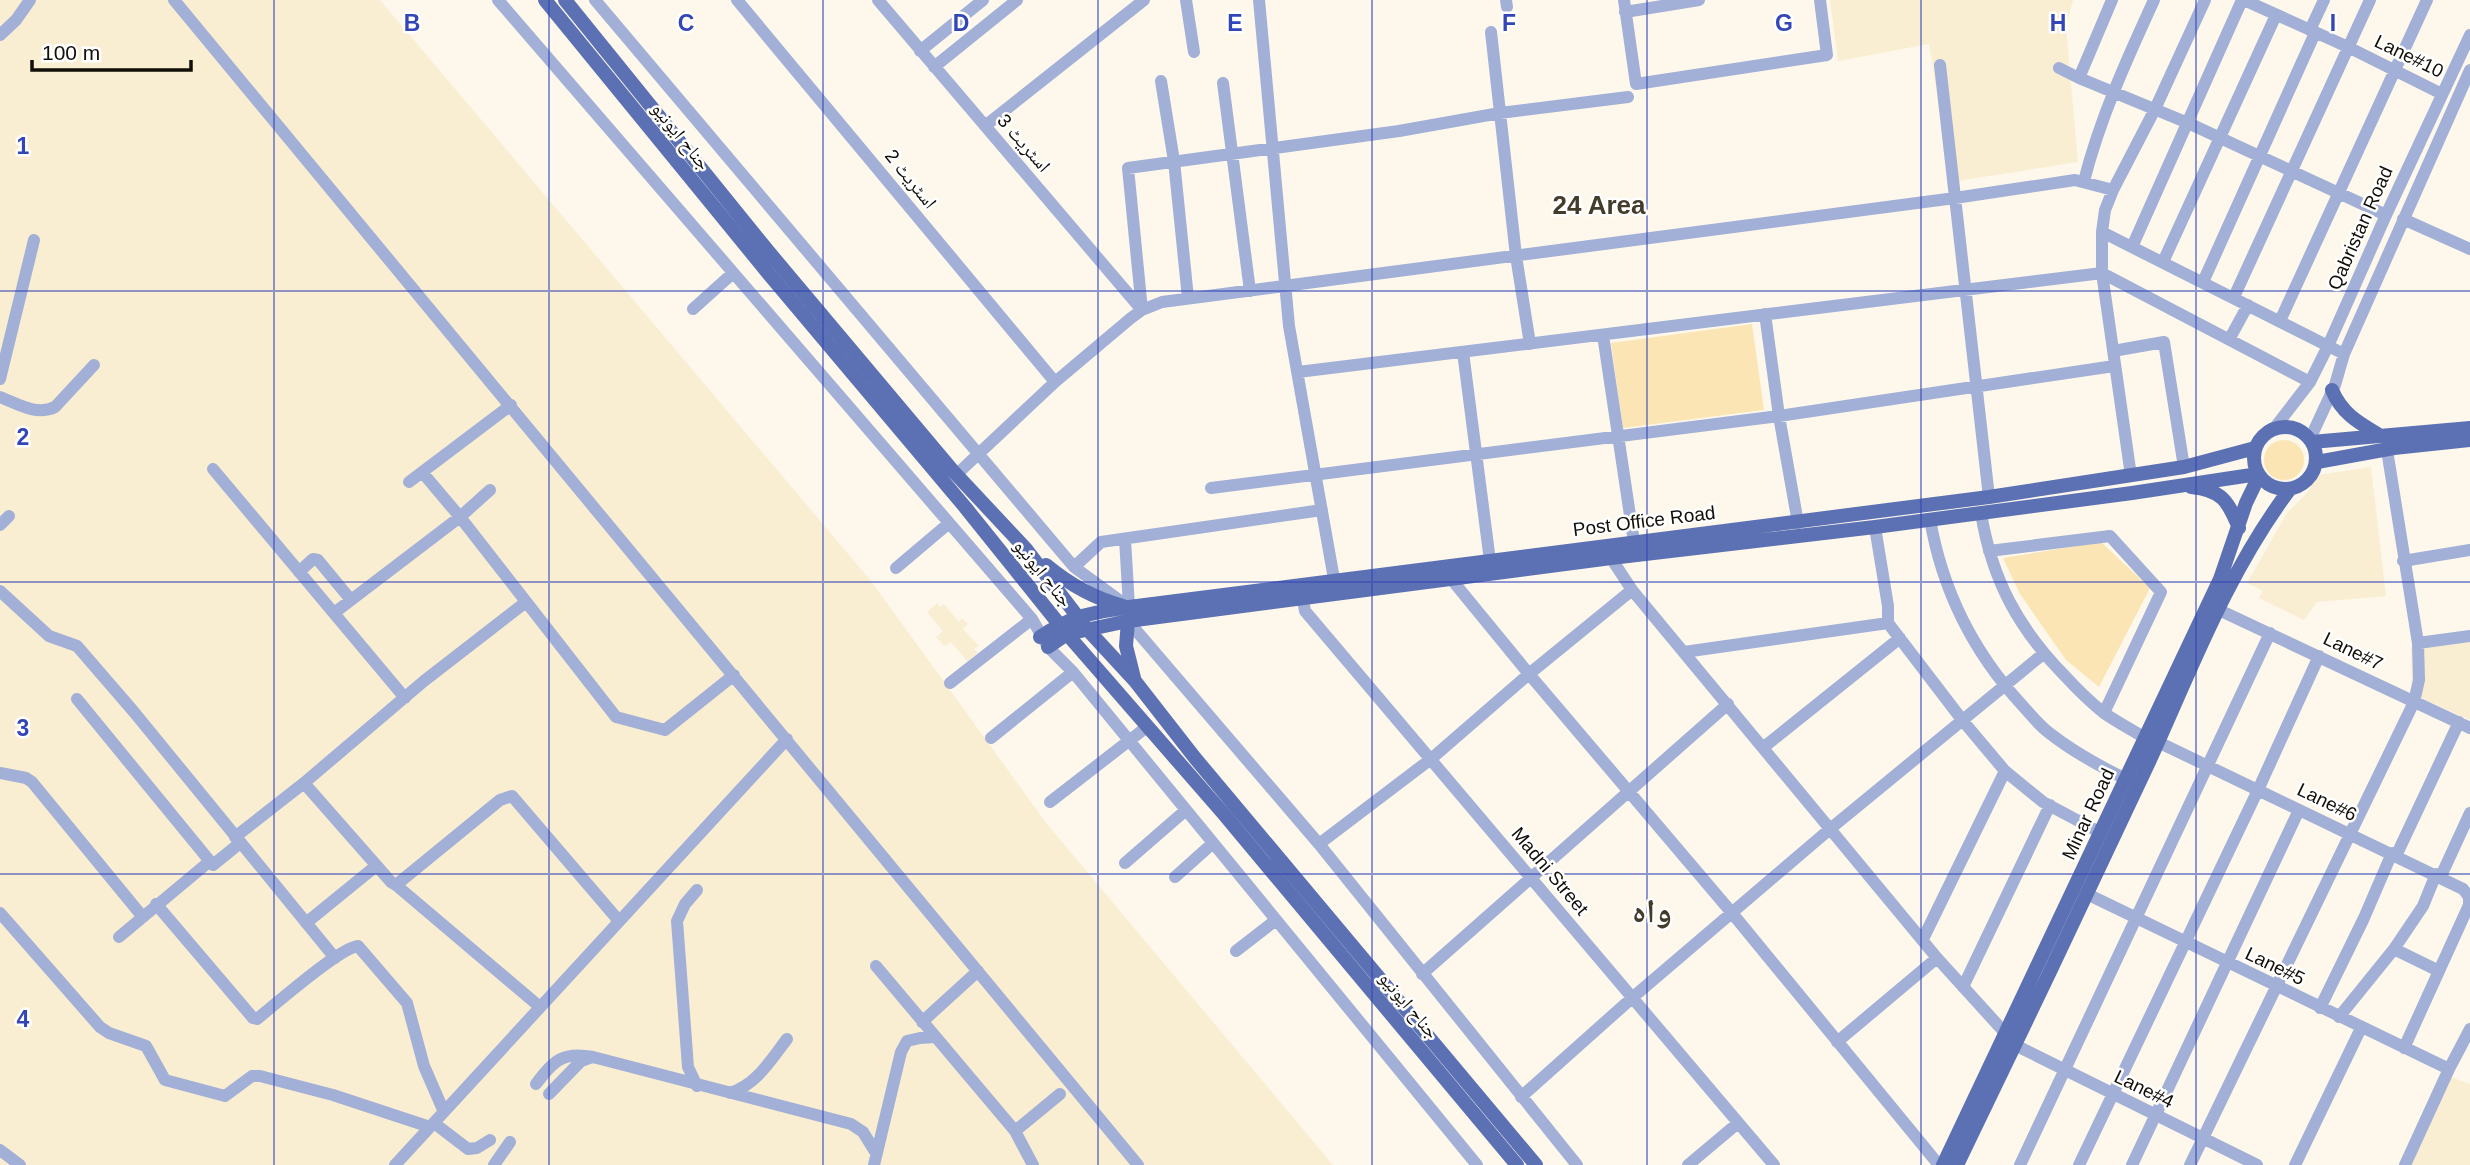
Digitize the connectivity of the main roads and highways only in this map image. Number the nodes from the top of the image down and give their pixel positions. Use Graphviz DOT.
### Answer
graph roads {
  1 [pos="545,0"];
  2 [pos="565,0"];
  3 [pos="2332,390"];
  4 [pos="2470,428"];
  5 [pos="2381,436"];
  6 [pos="2311,440"];
  7 [pos="2470,440"];
  8 [pos="2255,448"];
  9 [pos="2316,461"];
  10 [pos="2259,475"];
  11 [pos="2177,486"];
  12 [pos="2290,489"];
  13 [pos="1807,526"];
  14 [pos="2239,528"];
  15 [pos="1026,549"];
  16 [pos="1609,551"];
  17 [pos="2232,568"];
  18 [pos="1301,592"];
  19 [pos="1128,614"];
  20 [pos="1076,616"];
  21 [pos="1063,629"];
  22 [pos="1087,629"];
  23 [pos="1044,642"];
  24 [pos="1135,681"];
  25 [pos="2152,740"];
  26 [pos="2099,853"];
  27 [pos="2010,1040"];
  28 [pos="1963,1140"];
  29 [pos="1515,1163"];
  30 [pos="1535,1165"];
  31 [pos="1941,1165"];
  32 [pos="1958,1165"];
  1 -- 21 [label="main road, جناح ایونیو"];
  2 -- 15 [label="main road, جناح ایونیو"];
  3 -- 5 [label="main road"];
  4 -- 5 [label="main road"];
  5 -- 6 [label="main road"];
  6 -- 8 [label="main road"];
  6 -- 9 [label="main road"];
  7 -- 9 [label="main road"];
  8 -- 10 [label="main road"];
  8 -- 13 [label="main road, Post Office Road"];
  9 -- 12 [label="main road"];
  10 -- 11 [label="main road, Post Office Road"];
  10 -- 12 [label="main road"];
  10 -- 14 [label="main road, Minar Road"];
  11 -- 13 [label="main road, Post Office Road"];
  11 -- 14 [label="main road"];
  12 -- 17 [label="main road, Minar Road"];
  13 -- 16 [label="main road, Post Office Road"];
  13 -- 16 [label="main road, Post Office Road"];
  14 -- 17 [label="main road, Minar Road"];
  15 -- 19 [label="main road"];
  15 -- 20 [label="main road, جناح ایونیو"];
  16 -- 18 [label="main road, Post Office Road"];
  16 -- 18 [label="main road, Post Office Road"];
  17 -- 25 [label="main road, Minar Road"];
  17 -- 25 [label="main road, Minar Road"];
  18 -- 19 [label="main road, Post Office Road"];
  19 -- 20 [label="main road, Post Office Road"];
  19 -- 22 [label="main road, Post Office Road"];
  19 -- 24 [label="main road"];
  20 -- 21 [label="main road, Post Office Road"];
  20 -- 22 [label="main road, جناح ایونیو"];
  21 -- 22 [label="main road, Post Office Road"];
  21 -- 23 [label="main road, Post Office Road"];
  21 -- 29 [label="main road, جناح ایونیو"];
  22 -- 24 [label="main road, جناح ایونیو"];
  24 -- 30 [label="main road, جناح ایونیو"];
  25 -- 26 [label="main road, Minar Road"];
  25 -- 26 [label="main road, Minar Road"];
  26 -- 27 [label="main road, Minar Road"];
  26 -- 27 [label="main road, Minar Road"];
  27 -- 28 [label="main road, Minar Road"];
  28 -- 31 [label="main road, Minar Road"];
  28 -- 32 [label="main road, Minar Road"];
}
